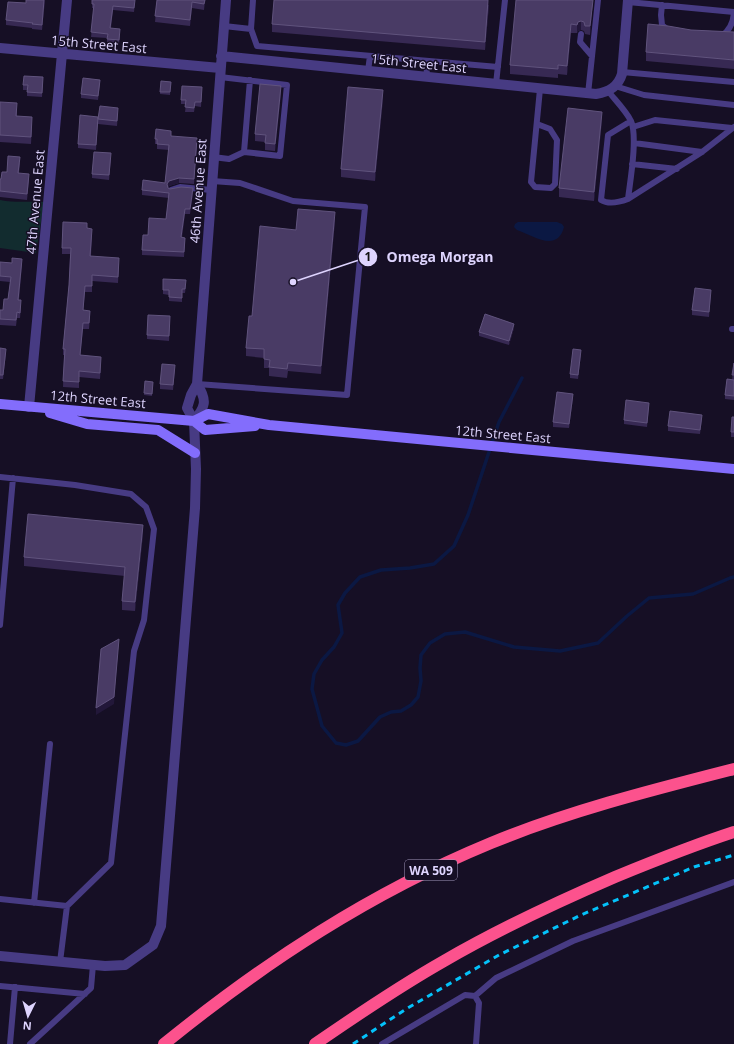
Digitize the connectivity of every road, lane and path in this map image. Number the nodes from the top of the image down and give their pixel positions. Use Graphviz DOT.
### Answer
graph roads {
  1 [pos="67,0"];
  2 [pos="226,0"];
  3 [pos="253,0"];
  4 [pos="505,0"];
  5 [pos="598,0"];
  6 [pos="628,1"];
  7 [pos="662,5"];
  8 [pos="734,13"];
  9 [pos="224,26"];
  10 [pos="251,29"];
  11 [pos="672,31"];
  12 [pos="581,34"];
  13 [pos="714,35"];
  14 [pos="0,48"];
  15 [pos="283,48"];
  16 [pos="62,54"];
  17 [pos="221,56"];
  18 [pos="370,56"];
  19 [pos="592,56"];
  20 [pos="428,61"];
  21 [pos="279,62"];
  22 [pos="498,67"];
  23 [pos="368,71"];
  24 [pos="622,72"];
  25 [pos="220,73"];
  26 [pos="426,77"];
  27 [pos="250,80"];
  28 [pos="734,82"];
  29 [pos="496,84"];
  30 [pos="612,88"];
  31 [pos="540,89"];
  32 [pos="588,94"];
  33 [pos="734,105"];
  34 [pos="537,124"];
  35 [pos="632,124"];
  36 [pos="733,128"];
  37 [pos="634,144"];
  38 [pos="244,152"];
  39 [pos="702,152"];
  40 [pos="213,157"];
  41 [pos="632,164"];
  42 [pos="677,169"];
  43 [pos="211,185"];
  44 [pos="171,190"];
  45 [pos="628,199"];
  46 [pos="197,384"];
  47 [pos="0,404"];
  48 [pos="29,407"];
  49 [pos="194,421"];
  50 [pos="269,425"];
  51 [pos="195,453"];
  52 [pos="734,469"];
  53 [pos="0,477"];
  54 [pos="13,478"];
  55 [pos="0,625"];
  56 [pos="50,744"];
  57 [pos="734,769"];
  58 [pos="734,832"];
  59 [pos="734,882"];
  60 [pos="0,899"];
  61 [pos="34,903"];
  62 [pos="67,906"];
  63 [pos="0,956"];
  64 [pos="60,962"];
  65 [pos="93,965"];
  66 [pos="0,986"];
  67 [pos="15,987"];
  68 [pos="85,994"];
  69 [pos="475,996"];
  70 [pos="10,1044"];
  71 [pos="30,1044"];
  72 [pos="164,1044"];
  73 [pos="315,1044"];
  74 [pos="382,1044"];
  75 [pos="476,1044"];
  1 -- 16 [label="street, 47th Avenue East"];
  2 -- 9 [label="street, 46th Avenue East"];
  3 -- 10 [label="lane"];
  4 -- 22 [label="lane"];
  5 -- 19 [label="lane"];
  6 -- 7 [label="lane"];
  6 -- 24 [label="street"];
  7 -- 8 [label="lane"];
  7 -- 11 [label="lane"];
  8 -- 13 [label="lane"];
  9 -- 10 [label="lane"];
  9 -- 17 [label="street, 46th Avenue East"];
  10 -- 15 [label="lane"];
  12 -- 19 [label="lane"];
  14 -- 16 [label="street, 15th Street East"];
  15 -- 18 [label="lane"];
  15 -- 21 [label="lane"];
  16 -- 25 [label="street, 15th Street East"];
  16 -- 48 [label="street, 47th Avenue East"];
  17 -- 21 [label="street, 15th Street East"];
  17 -- 25 [label="street, 46th Avenue East"];
  18 -- 20 [label="lane"];
  18 -- 23 [label="lane"];
  19 -- 32 [label="lane"];
  20 -- 22 [label="lane"];
  20 -- 26 [label="lane"];
  21 -- 23 [label="street, 15th Street East"];
  22 -- 29 [label="lane"];
  23 -- 26 [label="street, 15th Street East"];
  24 -- 28 [label="lane"];
  24 -- 30 [label="street"];
  25 -- 27 [label="lane"];
  25 -- 40 [label="street, 46th Avenue East"];
  26 -- 29 [label="street, 15th Street East"];
  27 -- 38 [label="lane"];
  27 -- 38 [label="lane"];
  29 -- 31 [label="street, 15th Street East"];
  30 -- 32 [label="street, 15th Street East"];
  30 -- 33 [label="lane"];
  30 -- 35 [label="lane"];
  31 -- 32 [label="street, 15th Street East"];
  31 -- 34 [label="lane"];
  34 -- 34 [label="lane"];
  35 -- 36 [label="lane"];
  35 -- 37 [label="lane"];
  35 -- 45 [label="lane"];
  36 -- 39 [label="lane"];
  37 -- 39 [label="lane"];
  37 -- 41 [label="lane"];
  38 -- 40 [label="lane"];
  39 -- 42 [label="lane"];
  40 -- 43 [label="street, 46th Avenue East"];
  41 -- 42 [label="lane"];
  41 -- 45 [label="lane"];
  42 -- 45 [label="lane"];
  43 -- 44 [label="lane"];
  43 -- 46 [label="street, 46th Avenue East"];
  43 -- 46 [label="lane"];
  46 -- 49 [label="street, 46th Avenue East"];
  46 -- 49 [label="street, 46th Avenue East"];
  47 -- 48 [label="street, 12th Street East"];
  48 -- 49 [label="street, 12th Street East"];
  48 -- 51 [label="street"];
  49 -- 50 [label="street, 12th Street East"];
  49 -- 50 [label="street, 12th Street East"];
  49 -- 51 [label="street"];
  50 -- 52 [label="street, 12th Street East"];
  51 -- 65 [label="street"];
  53 -- 54 [label="lane"];
  54 -- 55 [label="lane"];
  54 -- 62 [label="lane"];
  56 -- 61 [label="lane"];
  57 -- 72 [label="highway, WA 509"];
  58 -- 73 [label="highway"];
  59 -- 69 [label="lane"];
  60 -- 61 [label="lane"];
  61 -- 62 [label="lane"];
  62 -- 64 [label="lane"];
  63 -- 64 [label="street"];
  64 -- 65 [label="street"];
  65 -- 68 [label="lane"];
  66 -- 67 [label="lane"];
  67 -- 68 [label="lane"];
  67 -- 70 [label="lane"];
  68 -- 71 [label="lane"];
  69 -- 74 [label="lane"];
  69 -- 75 [label="lane"];
}
